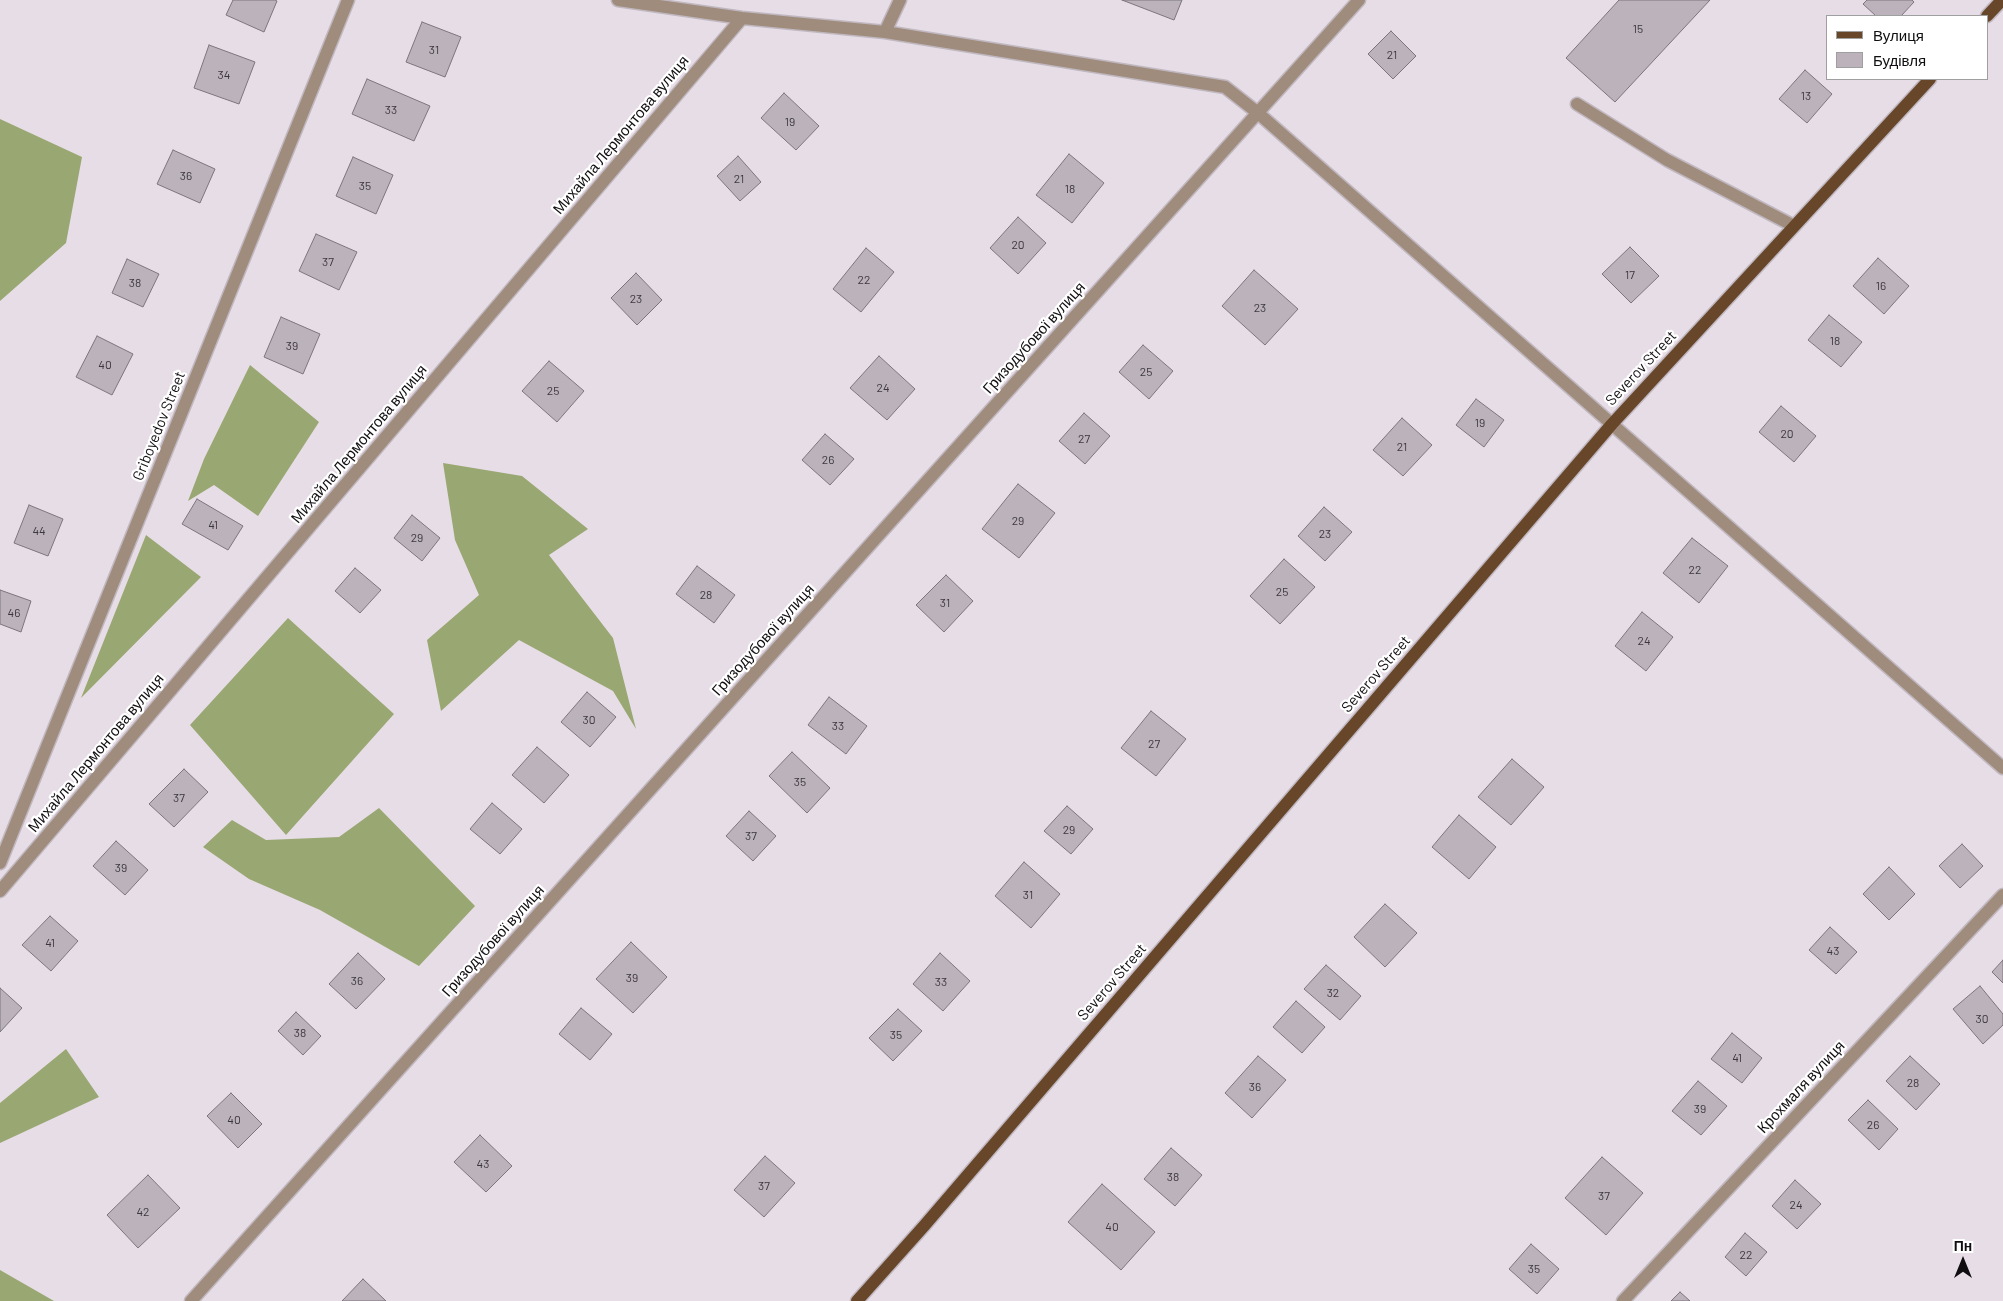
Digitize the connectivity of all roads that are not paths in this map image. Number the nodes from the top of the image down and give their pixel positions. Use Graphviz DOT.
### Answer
graph roads {
  1 [pos="348,0"];
  2 [pos="618,0"];
  3 [pos="900,0"];
  4 [pos="1360,0"];
  5 [pos="2002,0"];
  6 [pos="1988,15"];
  7 [pos="742,18"];
  8 [pos="885,32"];
  9 [pos="1929,80"];
  10 [pos="1577,104"];
  11 [pos="1258,113"];
  12 [pos="1794,226"];
  13 [pos="1612,424"];
  14 [pos="2003,768"];
  15 [pos="0,863"];
  16 [pos="0,891"];
  17 [pos="2003,895"];
  18 [pos="191,1301"];
  19 [pos="857,1301"];
  20 [pos="1623,1301"];
  1 -- 15 [label="street, Griboyedov Street"];
  2 -- 7 [label="street"];
  3 -- 8 [label="street"];
  4 -- 11 [label="street, Гризодубової вулиця"];
  5 -- 6 [label="main road"];
  7 -- 8 [label="street"];
  7 -- 16 [label="street, Михайла Лермонтова вулиця"];
  8 -- 11 [label="street"];
  9 -- 12 [label="main road, Severov Street"];
  10 -- 12 [label="street"];
  11 -- 13 [label="street"];
  11 -- 18 [label="street, Гризодубової вулиця"];
  12 -- 13 [label="main road, Severov Street"];
  13 -- 14 [label="street"];
  13 -- 19 [label="main road, Severov Street"];
  17 -- 20 [label="street, Крохмаля вулиця"];
}
